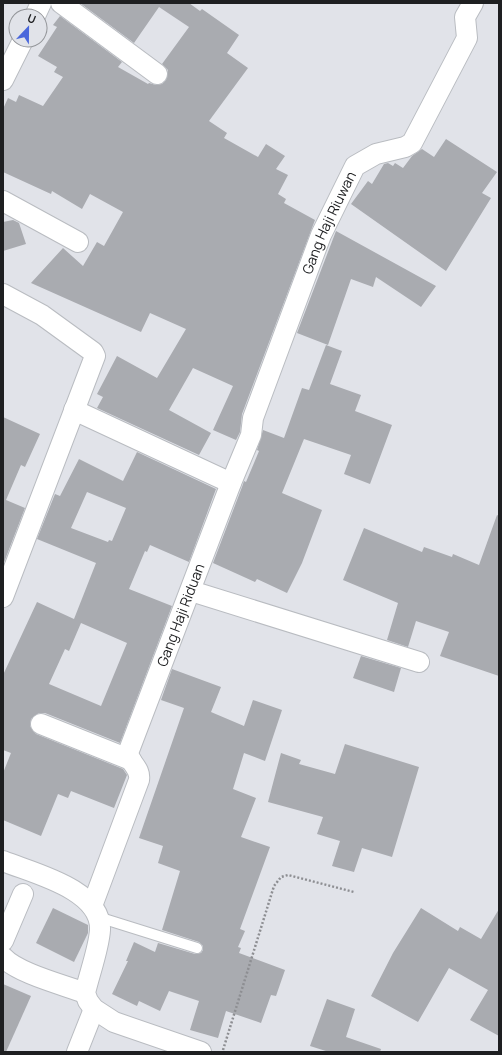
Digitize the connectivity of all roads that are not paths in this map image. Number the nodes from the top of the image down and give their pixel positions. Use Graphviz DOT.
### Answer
graph roads {
  1 [pos="61,3"];
  2 [pos="473,3"];
  3 [pos="19,48"];
  4 [pos="157,74"];
  5 [pos="3,80"];
  6 [pos="3,201"];
  7 [pos="78,242"];
  8 [pos="3,294"];
  9 [pos="74,410"];
  10 [pos="231,484"];
  11 [pos="191,591"];
  12 [pos="3,597"];
  13 [pos="419,662"];
  14 [pos="41,724"];
  15 [pos="131,760"];
  16 [pos="3,861"];
  17 [pos="24,894"];
  18 [pos="95,912"];
  19 [pos="3,941"];
  20 [pos="197,948"];
  21 [pos="3,957"];
  22 [pos="90,1001"];
  23 [pos="77,1052"];
  24 [pos="201,1052"];
  1 -- 4 [label="street"];
  2 -- 10 [label="street, Gang Haji Riuwan"];
  3 -- 5 [label="street"];
  6 -- 7 [label="street"];
  8 -- 9 [label="street"];
  9 -- 10 [label="street"];
  9 -- 12 [label="street"];
  10 -- 11 [label="street, Gang Haji Riduan"];
  11 -- 13 [label="street"];
  11 -- 15 [label="street, Gang Haji Riduan"];
  14 -- 15 [label="street"];
  15 -- 18 [label="street"];
  16 -- 18 [label="street"];
  17 -- 19 [label="street"];
  18 -- 20 [label="lane"];
  18 -- 22 [label="street"];
  21 -- 22 [label="street"];
  22 -- 23 [label="street"];
  22 -- 24 [label="street"];
}
